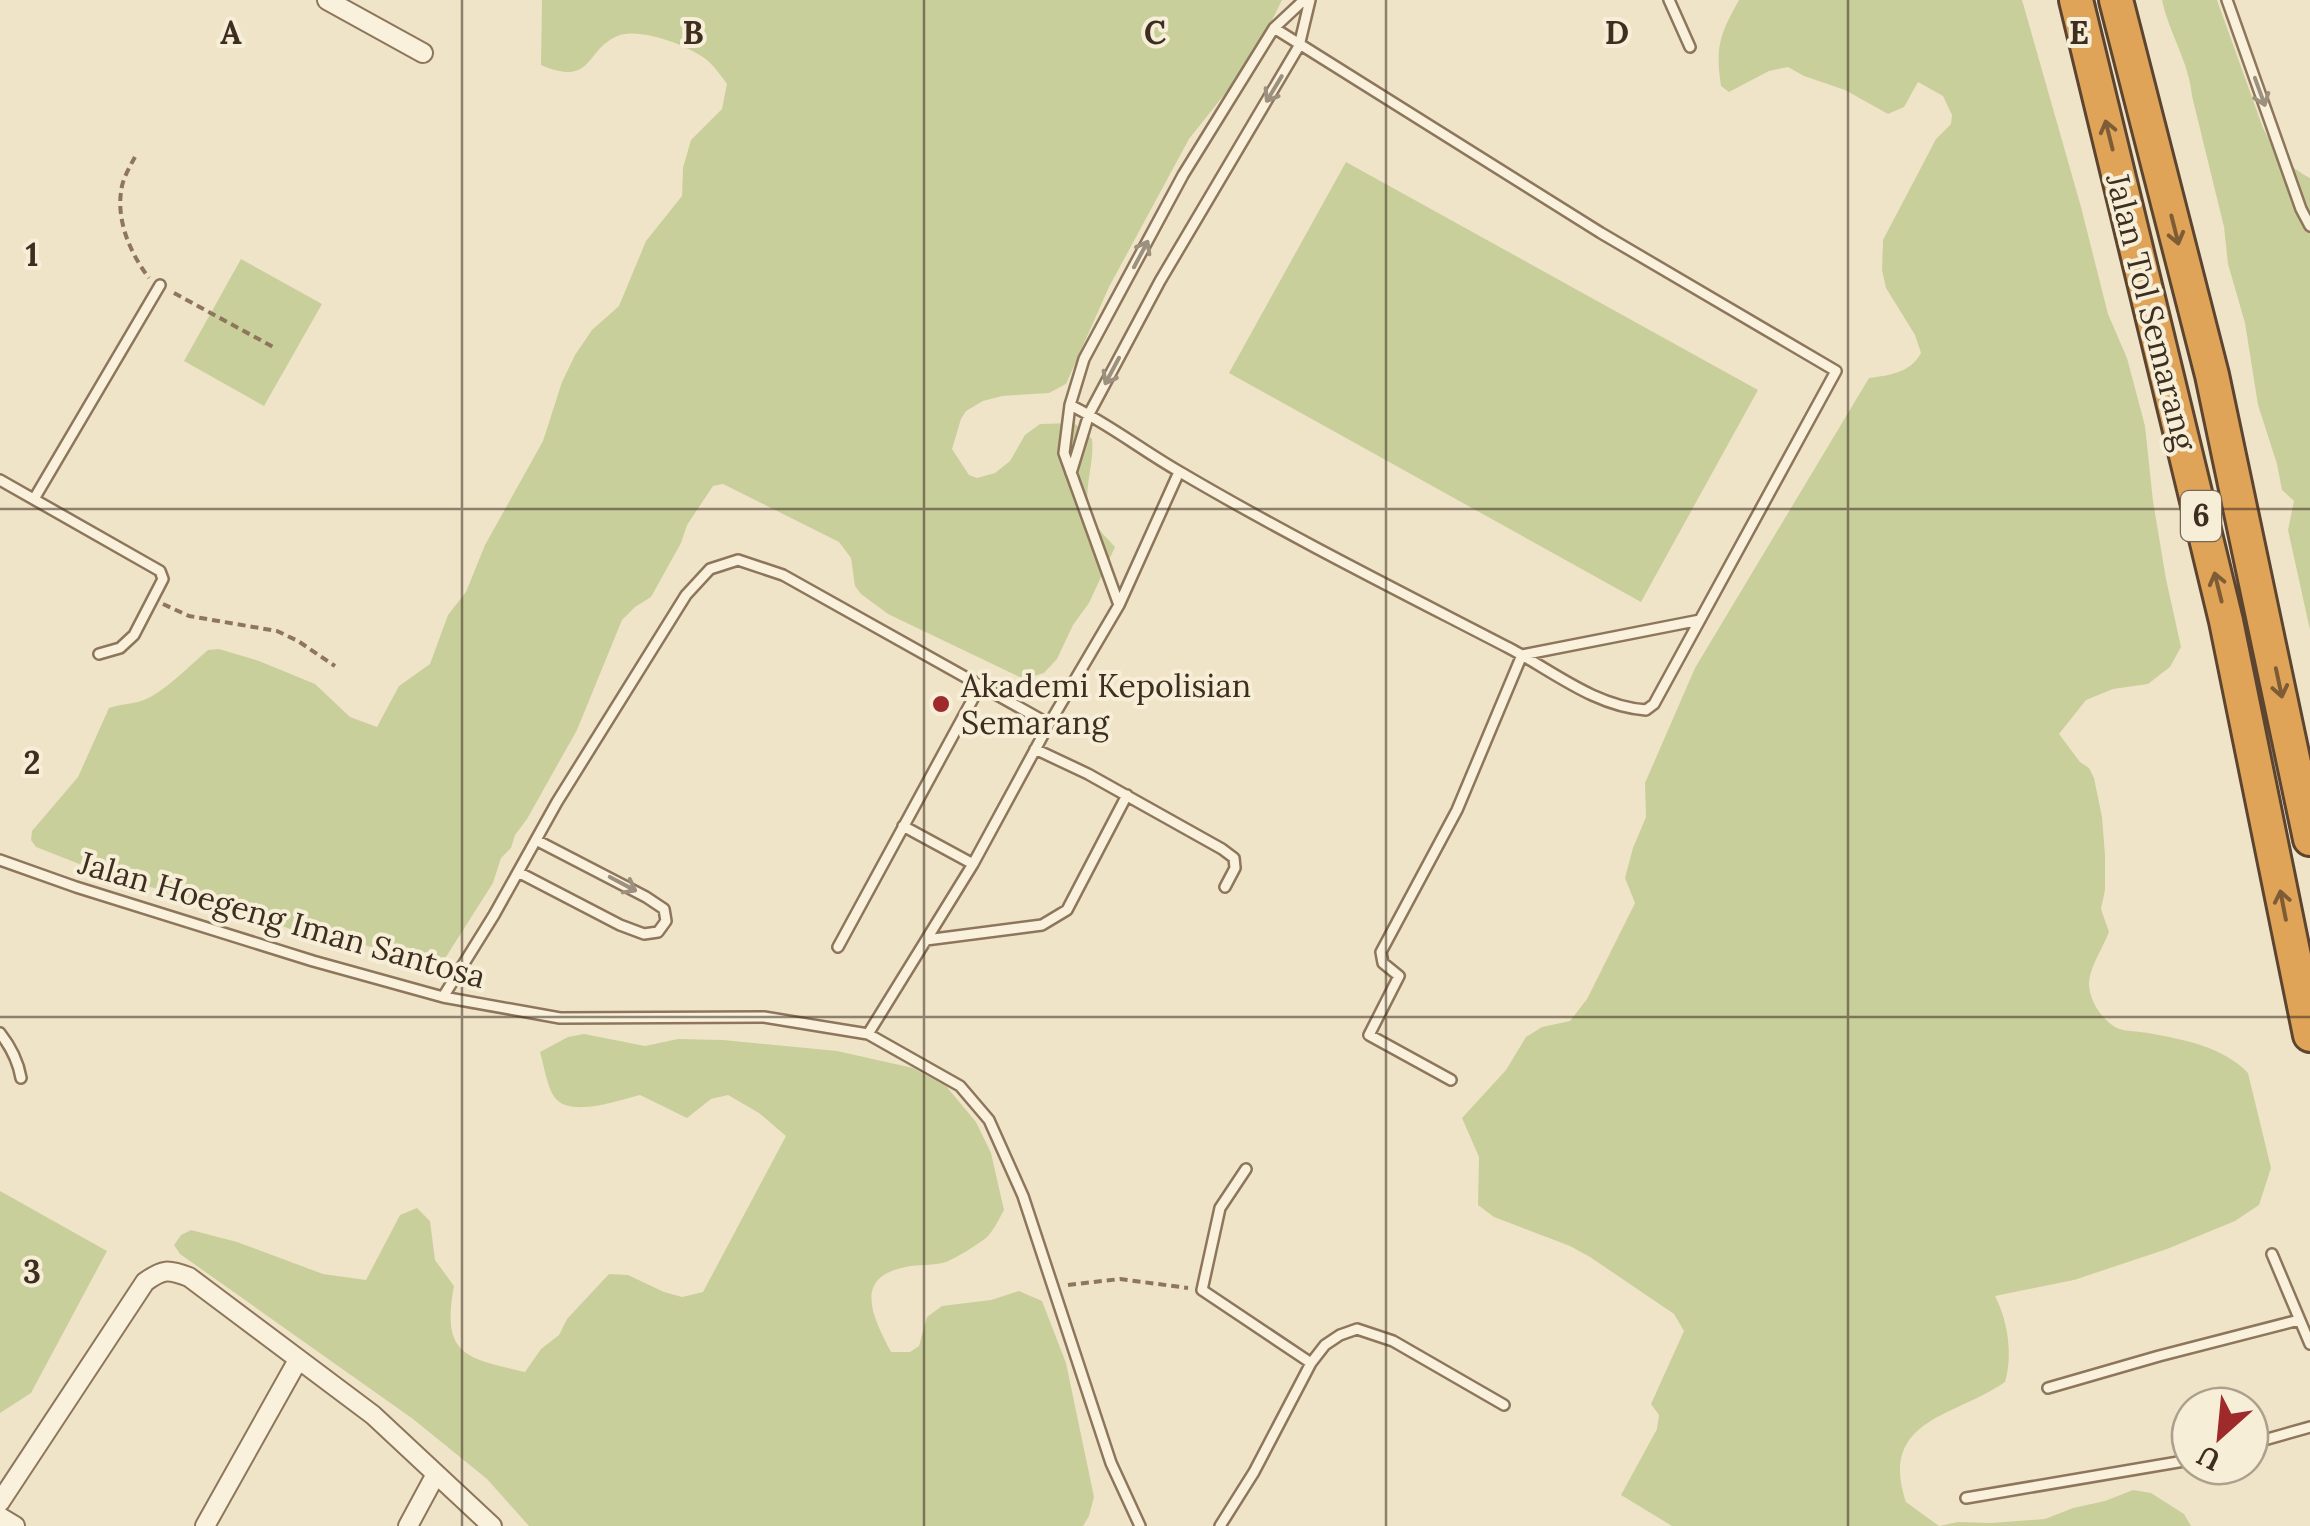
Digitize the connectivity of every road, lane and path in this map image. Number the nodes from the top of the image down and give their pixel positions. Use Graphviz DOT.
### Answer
graph roads {
  1 [pos="327,0"];
  2 [pos="1307,0"];
  3 [pos="1669,0"];
  4 [pos="2076,0"];
  5 [pos="2116,0"];
  6 [pos="2227,0"];
  7 [pos="1274,28"];
  8 [pos="1299,46"];
  9 [pos="1690,48"];
  10 [pos="423,52"];
  11 [pos="134,156"];
  12 [pos="2310,226"];
  13 [pos="160,285"];
  14 [pos="275,348"];
  15 [pos="1070,405"];
  16 [pos="1088,414"];
  17 [pos="1180,472"];
  18 [pos="1070,475"];
  19 [pos="0,480"];
  20 [pos="34,499"];
  21 [pos="153,598"];
  22 [pos="1119,604"];
  23 [pos="1700,620"];
  24 [pos="99,654"];
  25 [pos="1522,654"];
  26 [pos="334,666"];
  27 [pos="980,684"];
  28 [pos="1049,724"];
  29 [pos="1036,749"];
  30 [pos="1126,795"];
  31 [pos="903,826"];
  32 [pos="2310,839"];
  33 [pos="536,840"];
  34 [pos="0,860"];
  35 [pos="973,864"];
  36 [pos="518,872"];
  37 [pos="1225,886"];
  38 [pos="926,940"];
  39 [pos="838,947"];
  40 [pos="442,997"];
  41 [pos="0,1033"];
  42 [pos="868,1034"];
  43 [pos="2310,1035"];
  44 [pos="20,1078"];
  45 [pos="1452,1080"];
  46 [pos="1246,1169"];
  47 [pos="2272,1254"];
  48 [pos="1054,1286"];
  49 [pos="1202,1290"];
  50 [pos="2299,1320"];
  51 [pos="2310,1344"];
  52 [pos="298,1360"];
  53 [pos="1311,1363"];
  54 [pos="2048,1388"];
  55 [pos="1504,1405"];
  56 [pos="2310,1427"];
  57 [pos="2270,1438"];
  58 [pos="2170,1463"];
  59 [pos="436,1474"];
  60 [pos="1966,1498"];
  61 [pos="0,1502"];
  62 [pos="0,1517"];
  63 [pos="15,1526"];
  64 [pos="205,1526"];
  65 [pos="408,1526"];
  66 [pos="492,1526"];
  67 [pos="1140,1526"];
  68 [pos="1220,1526"];
  1 -- 10 [label="street"];
  2 -- 7 [label="lane"];
  2 -- 8 [label="lane"];
  3 -- 9 [label="lane"];
  43 -- 4 [label="highway, Jalan Tol Semarang / 6, one-way"];
  5 -- 32 [label="highway, Jalan Tol Semarang / 6, one-way"];
  6 -- 12 [label="lane, one-way"];
  7 -- 8 [label="lane"];
  15 -- 7 [label="lane, one-way"];
  8 -- 16 [label="lane, one-way"];
  8 -- 23 [label="lane"];
  11 -- 13 [label="path"];
  13 -- 14 [label="path"];
  13 -- 20 [label="lane"];
  15 -- 16 [label="lane"];
  15 -- 18 [label="lane"];
  16 -- 17 [label="lane"];
  16 -- 18 [label="lane"];
  17 -- 22 [label="lane"];
  17 -- 25 [label="lane"];
  18 -- 22 [label="lane"];
  19 -- 20 [label="lane"];
  20 -- 21 [label="lane"];
  21 -- 24 [label="lane"];
  21 -- 26 [label="path"];
  22 -- 28 [label="lane"];
  23 -- 25 [label="lane"];
  23 -- 25 [label="lane"];
  25 -- 45 [label="lane"];
  27 -- 28 [label="lane"];
  27 -- 31 [label="lane"];
  27 -- 33 [label="lane"];
  28 -- 29 [label="lane"];
  29 -- 30 [label="lane"];
  29 -- 35 [label="lane"];
  30 -- 37 [label="lane"];
  30 -- 38 [label="lane"];
  31 -- 35 [label="lane"];
  31 -- 39 [label="lane"];
  33 -- 36 [label="lane"];
  33 -- 36 [label="lane, one-way"];
  34 -- 40 [label="lane, Jalan Hoegeng Iman Santosa"];
  35 -- 38 [label="lane"];
  36 -- 40 [label="lane"];
  38 -- 42 [label="lane"];
  40 -- 42 [label="lane, Jalan Hoegeng Iman Santosa"];
  41 -- 44 [label="lane"];
  42 -- 48 [label="lane, Jalan Hoegeng Iman Santosa"];
  46 -- 49 [label="lane"];
  47 -- 50 [label="lane"];
  48 -- 49 [label="path"];
  48 -- 67 [label="lane, Jalan Hoegeng Iman Santosa"];
  49 -- 53 [label="lane"];
  50 -- 51 [label="lane"];
  50 -- 54 [label="lane"];
  52 -- 59 [label="street"];
  52 -- 61 [label="street"];
  52 -- 64 [label="street"];
  53 -- 55 [label="lane"];
  53 -- 68 [label="lane"];
  56 -- 57 [label="lane"];
  58 -- 60 [label="lane"];
  59 -- 65 [label="street"];
  59 -- 66 [label="street"];
  62 -- 63 [label="street"];
}
